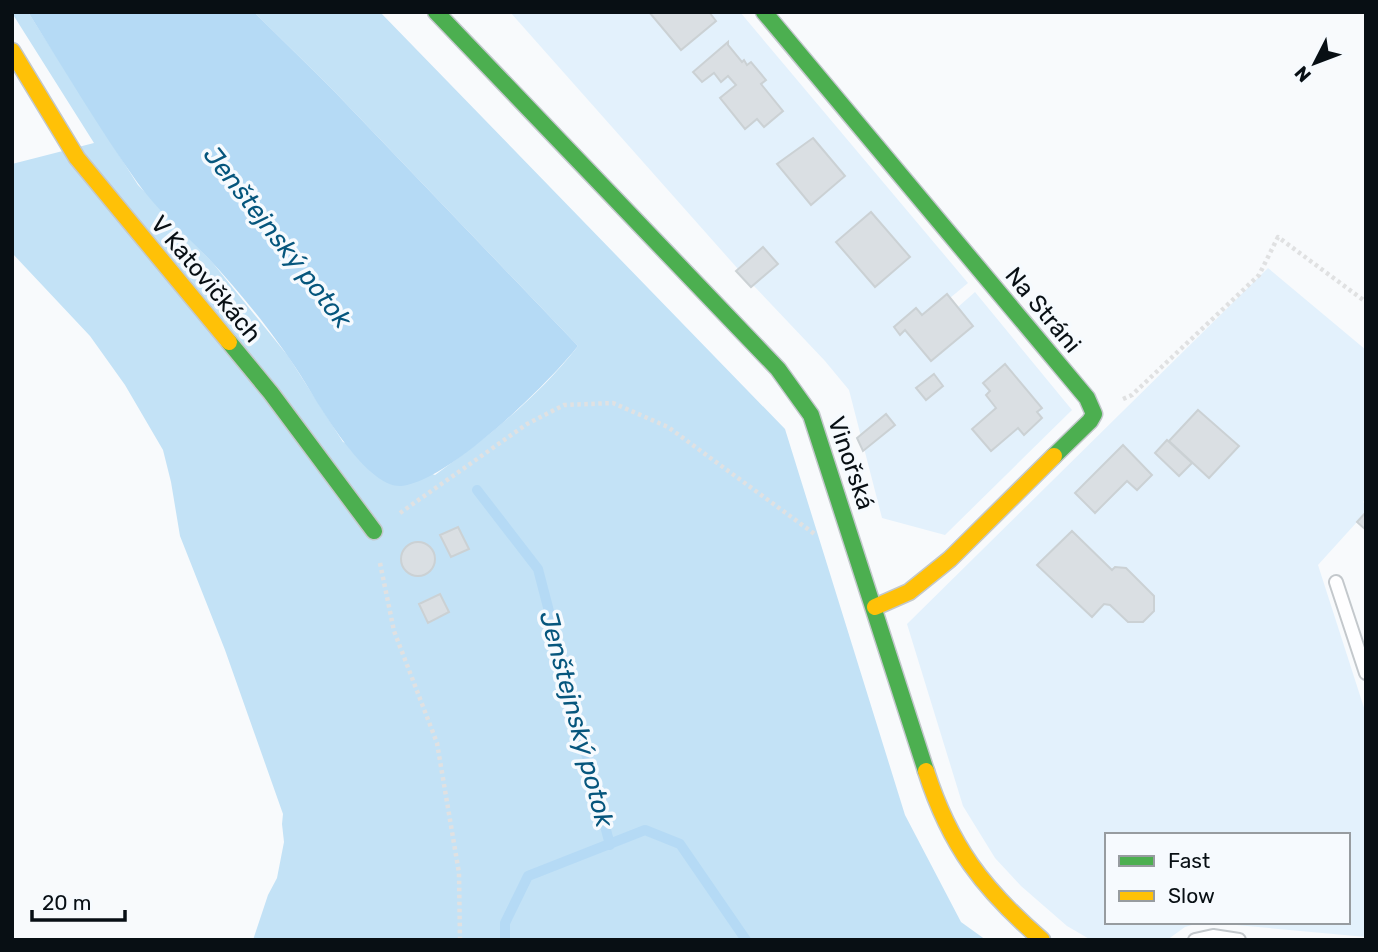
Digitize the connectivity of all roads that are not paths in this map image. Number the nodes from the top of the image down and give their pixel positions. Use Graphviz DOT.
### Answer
graph roads {
  1 [pos="436,12"];
  2 [pos="764,12"];
  3 [pos="12,51"];
  4 [pos="374,531"];
  5 [pos="1336,582"];
  6 [pos="874,607"];
  7 [pos="1366,673"];
  8 [pos="1042,940"];
  9 [pos="1195,940"];
  10 [pos="1239,940"];
  1 -- 6 [label="street, Vinořská"];
  2 -- 6 [label="street, Na Stráni"];
  3 -- 4 [label="street, V Katovičkách"];
  5 -- 7 [label="lane"];
  6 -- 8 [label="street, Vinořská"];
  9 -- 10 [label="lane"];
}
